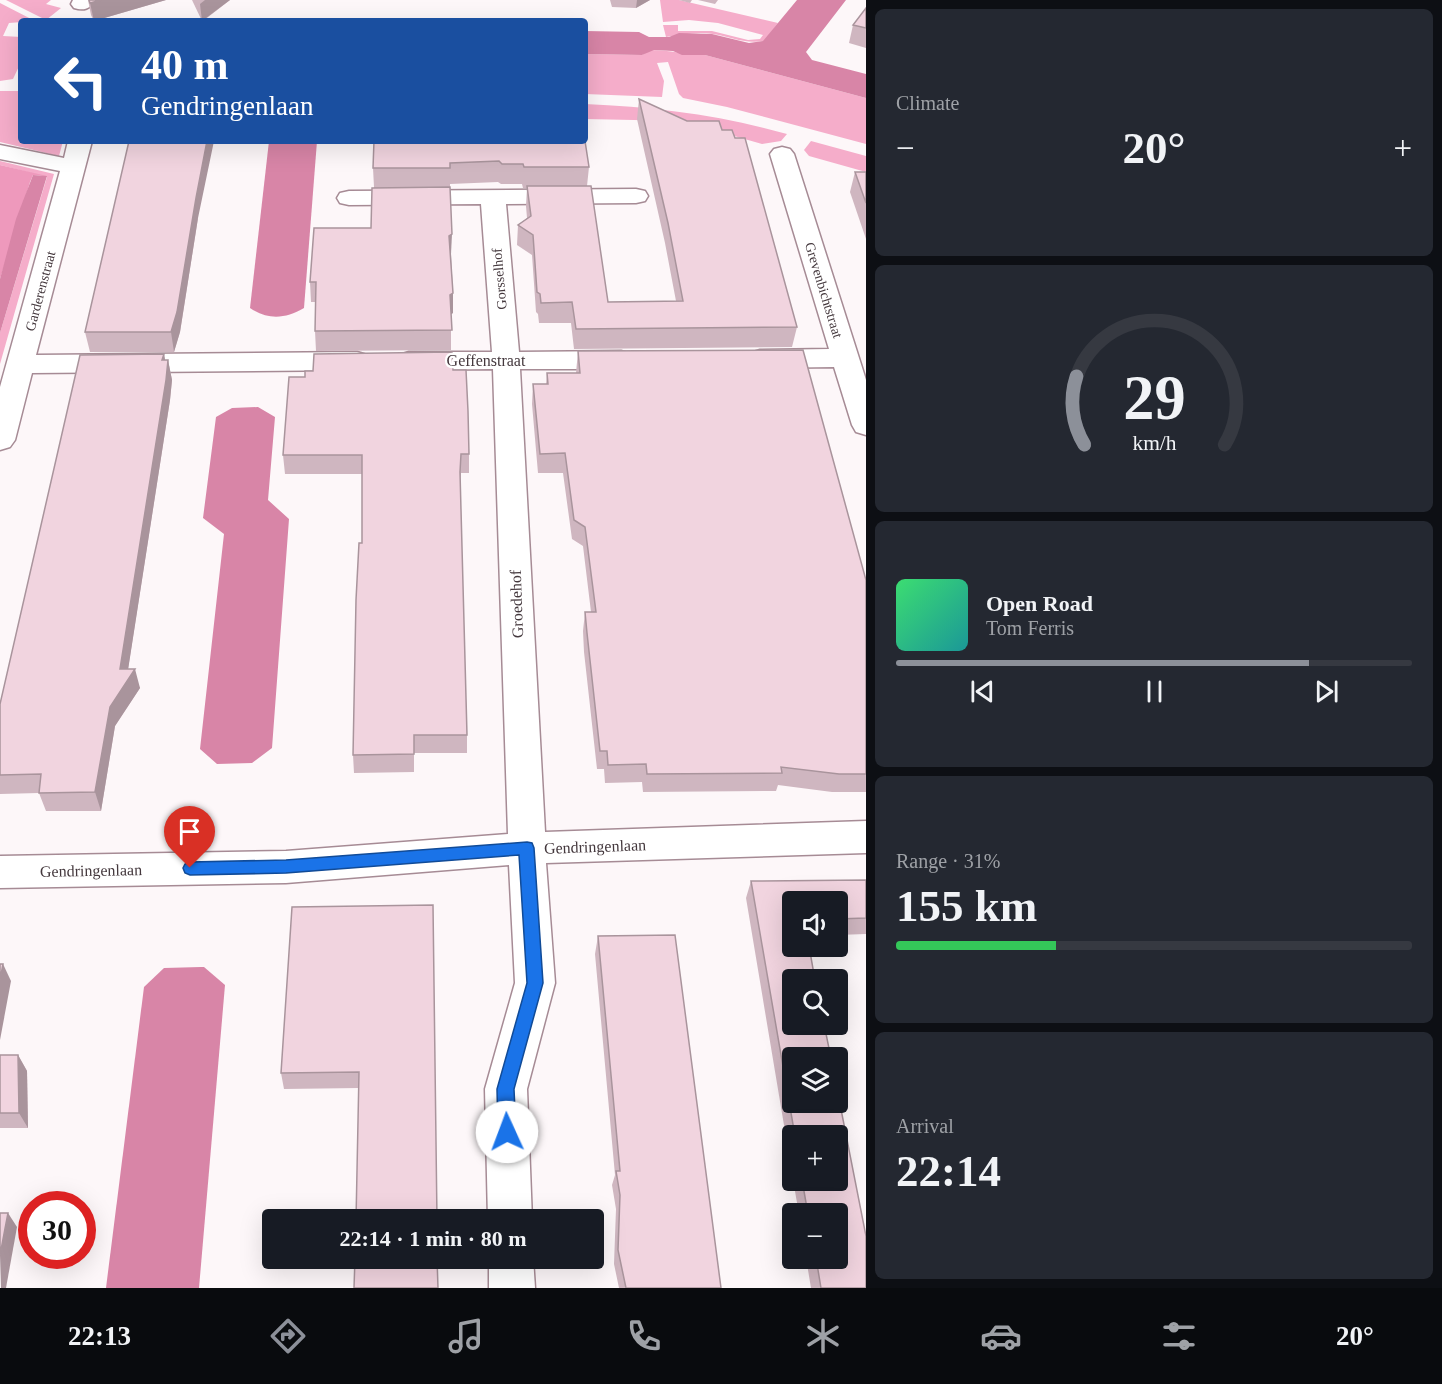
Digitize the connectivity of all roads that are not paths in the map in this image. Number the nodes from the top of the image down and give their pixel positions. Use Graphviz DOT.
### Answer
graph roads {
  1 [pos="79,144"];
  2 [pos="0,152"];
  3 [pos="782,154"];
  4 [pos="74,167"];
  5 [pos="636,196"];
  6 [pos="349,198"];
  7 [pos="493,198"];
  8 [pos="845,358"];
  9 [pos="646,359"];
  10 [pos="729,359"];
  11 [pos="506,360"];
  12 [pos="20,364"];
  13 [pos="866,425"];
  14 [pos="0,440"];
  15 [pos="866,837"];
  16 [pos="527,848"];
  17 [pos="0,872"];
  18 [pos="510,1209"];
  19 [pos="511,1269"];
  20 [pos="512,1288"];
  1 -- 4 [label="street, Garderenstraat"];
  2 -- 4 [label="street"];
  3 -- 8 [label="street, Grevenbichtstraat"];
  4 -- 12 [label="street, Garderenstraat"];
  5 -- 7 [label="street"];
  6 -- 7 [label="street"];
  7 -- 11 [label="street, Gorsselhof"];
  8 -- 10 [label="street"];
  8 -- 13 [label="street, Grevenbichtstraat"];
  9 -- 11 [label="street, Geffenstraat"];
  11 -- 12 [label="street, Geffenstraat"];
  11 -- 16 [label="street, Groedehof"];
  12 -- 14 [label="street, Garderenstraat"];
  15 -- 16 [label="street, Gendringenlaan"];
  16 -- 17 [label="street, Gendringenlaan"];
  16 -- 18 [label="street, Groedehof"];
  19 -- 20 [label="street"];
}
